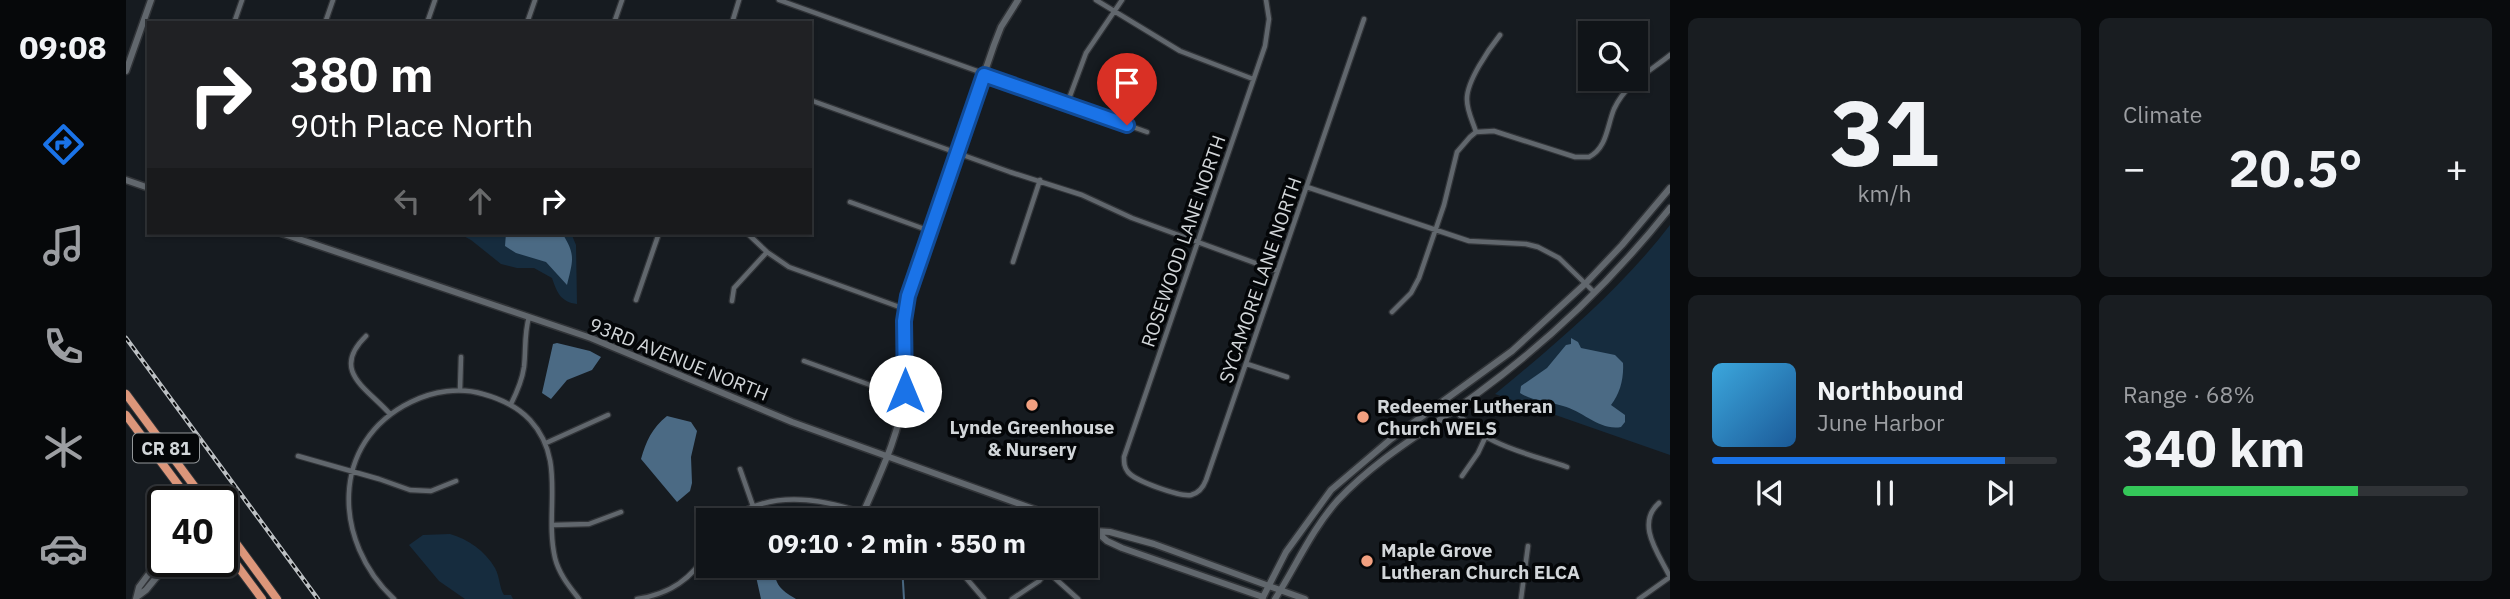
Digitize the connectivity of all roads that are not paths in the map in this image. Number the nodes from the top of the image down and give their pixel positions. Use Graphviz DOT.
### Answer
graph roads {
  1 [pos="151,0"];
  2 [pos="242,0"];
  3 [pos="333,0"];
  4 [pos="435,0"];
  5 [pos="535,0"];
  6 [pos="622,0"];
  7 [pos="739,0"];
  8 [pos="779,0"];
  9 [pos="1018,0"];
  10 [pos="1096,0"];
  11 [pos="1122,0"];
  12 [pos="1266,0"];
  13 [pos="1114,12"];
  14 [pos="1364,19"];
  15 [pos="235,21"];
  16 [pos="326,21"];
  17 [pos="428,21"];
  18 [pos="528,21"];
  19 [pos="615,21"];
  20 [pos="733,21"];
  21 [pos="1500,35"];
  22 [pos="1670,55"];
  23 [pos="126,71"];
  24 [pos="984,75"];
  25 [pos="1253,79"];
  26 [pos="812,101"];
  27 [pos="1068,104"];
  28 [pos="1147,132"];
  29 [pos="1476,132"];
  30 [pos="957,153"];
  31 [pos="126,180"];
  32 [pos="1040,180"];
  33 [pos="147,187"];
  34 [pos="1307,187"];
  35 [pos="1670,188"];
  36 [pos="850,202"];
  37 [pos="1670,208"];
  38 [pos="930,230"];
  39 [pos="1435,230"];
  40 [pos="287,235"];
  41 [pos="658,235"];
  42 [pos="749,235"];
  43 [pos="1197,242"];
  44 [pos="767,252"];
  45 [pos="1013,262"];
  46 [pos="1277,271"];
  47 [pos="1586,283"];
  48 [pos="1594,292"];
  49 [pos="636,300"];
  50 [pos="732,301"];
  51 [pos="905,309"];
  52 [pos="1392,312"];
  53 [pos="529,317"];
  54 [pos="366,336"];
  55 [pos="461,357"];
  56 [pos="804,361"];
  57 [pos="1247,364"];
  58 [pos="1287,377"];
  59 [pos="460,390"];
  60 [pos="905,391"];
  61 [pos="126,394"];
  62 [pos="511,404"];
  63 [pos="1455,409"];
  64 [pos="390,414"];
  65 [pos="126,415"];
  66 [pos="608,415"];
  67 [pos="1485,438"];
  68 [pos="546,443"];
  69 [pos="298,456"];
  70 [pos="888,457"];
  71 [pos="1567,467"];
  72 [pos="740,469"];
  73 [pos="353,471"];
  74 [pos="1462,476"];
  75 [pos="456,481"];
  76 [pos="1143,481"];
  77 [pos="179,486"];
  78 [pos="194,486"];
  79 [pos="1659,503"];
  80 [pos="752,506"];
  81 [pos="749,508"];
  82 [pos="849,508"];
  83 [pos="865,508"];
  84 [pos="1030,508"];
  85 [pos="621,512"];
  86 [pos="553,525"];
  87 [pos="1098,531"];
  88 [pos="1098,534"];
  89 [pos="238,546"];
  90 [pos="1528,546"];
  91 [pos="238,567"];
  92 [pos="696,568"];
  93 [pos="147,576"];
  94 [pos="157,577"];
  95 [pos="1670,577"];
  96 [pos="966,578"];
  97 [pos="1042,578"];
  98 [pos="1055,578"];
  99 [pos="1269,586"];
  100 [pos="1281,590"];
  101 [pos="137,598"];
  102 [pos="1264,598"];
  103 [pos="262,599"];
  104 [pos="277,599"];
  105 [pos="394,599"];
  106 [pos="579,599"];
  107 [pos="637,599"];
  108 [pos="984,599"];
  109 [pos="1012,599"];
  110 [pos="1078,599"];
  111 [pos="1275,599"];
  112 [pos="1305,599"];
  113 [pos="1521,599"];
  114 [pos="1639,599"];
  1 -- 23 [label="street"];
  2 -- 15 [label="street"];
  3 -- 16 [label="street"];
  4 -- 17 [label="street"];
  5 -- 18 [label="street"];
  6 -- 19 [label="street"];
  7 -- 20 [label="street"];
  8 -- 24 [label="street"];
  9 -- 24 [label="street"];
  10 -- 13 [label="street"];
  11 -- 13 [label="street"];
  12 -- 25 [label="street, ROSEWOOD LANE NORTH"];
  13 -- 25 [label="street"];
  13 -- 27 [label="street"];
  14 -- 34 [label="street, SYCAMORE LANE NORTH"];
  21 -- 29 [label="street"];
  22 -- 29 [label="street"];
  24 -- 27 [label="street"];
  24 -- 30 [label="street"];
  25 -- 43 [label="street, ROSEWOOD LANE NORTH"];
  26 -- 30 [label="street"];
  27 -- 28 [label="street"];
  29 -- 39 [label="street"];
  30 -- 32 [label="street"];
  30 -- 38 [label="street"];
  31 -- 33 [label="street"];
  32 -- 43 [label="street"];
  32 -- 45 [label="street"];
  34 -- 39 [label="street"];
  34 -- 46 [label="street, SYCAMORE LANE NORTH"];
  35 -- 47 [label="street"];
  36 -- 38 [label="street"];
  37 -- 48 [label="street"];
  38 -- 51 [label="street"];
  39 -- 47 [label="street"];
  39 -- 52 [label="street"];
  40 -- 53 [label="street, 93RD AVENUE NORTH"];
  41 -- 49 [label="street"];
  42 -- 44 [label="street"];
  43 -- 46 [label="street"];
  43 -- 76 [label="street, ROSEWOOD LANE NORTH"];
  44 -- 50 [label="street"];
  44 -- 51 [label="street"];
  46 -- 57 [label="street, SYCAMORE LANE NORTH"];
  47 -- 48 [label="street"];
  47 -- 99 [label="street"];
  48 -- 63 [label="street"];
  51 -- 60 [label="street"];
  53 -- 62 [label="street"];
  53 -- 70 [label="street, 93RD AVENUE NORTH"];
  54 -- 64 [label="street"];
  55 -- 59 [label="street"];
  56 -- 60 [label="street"];
  57 -- 58 [label="street"];
  57 -- 76 [label="street, SYCAMORE LANE NORTH"];
  59 -- 62 [label="street"];
  59 -- 64 [label="street"];
  60 -- 70 [label="street"];
  61 -- 78 [label="highway, CR 81"];
  62 -- 68 [label="street"];
  63 -- 67 [label="street"];
  63 -- 100 [label="street"];
  64 -- 73 [label="street"];
  65 -- 77 [label="highway, CR 81"];
  66 -- 68 [label="street"];
  67 -- 71 [label="street"];
  67 -- 74 [label="street"];
  68 -- 86 [label="street"];
  69 -- 73 [label="street"];
  70 -- 83 [label="street"];
  70 -- 84 [label="street, 93RD AVENUE NORTH"];
  72 -- 80 [label="street"];
  73 -- 75 [label="street"];
  73 -- 105 [label="street"];
  79 -- 95 [label="street"];
  80 -- 81 [label="street"];
  80 -- 82 [label="street"];
  85 -- 86 [label="street"];
  86 -- 106 [label="street"];
  87 -- 99 [label="street"];
  88 -- 102 [label="street"];
  89 -- 104 [label="highway"];
  90 -- 113 [label="street"];
  91 -- 103 [label="highway"];
  92 -- 107 [label="street"];
  93 -- 101 [label="street"];
  94 -- 101 [label="street"];
  95 -- 114 [label="street"];
  96 -- 108 [label="street"];
  97 -- 109 [label="street"];
  98 -- 110 [label="street"];
  99 -- 100 [label="street"];
  99 -- 102 [label="street"];
  100 -- 111 [label="street"];
  100 -- 112 [label="street"];
}
